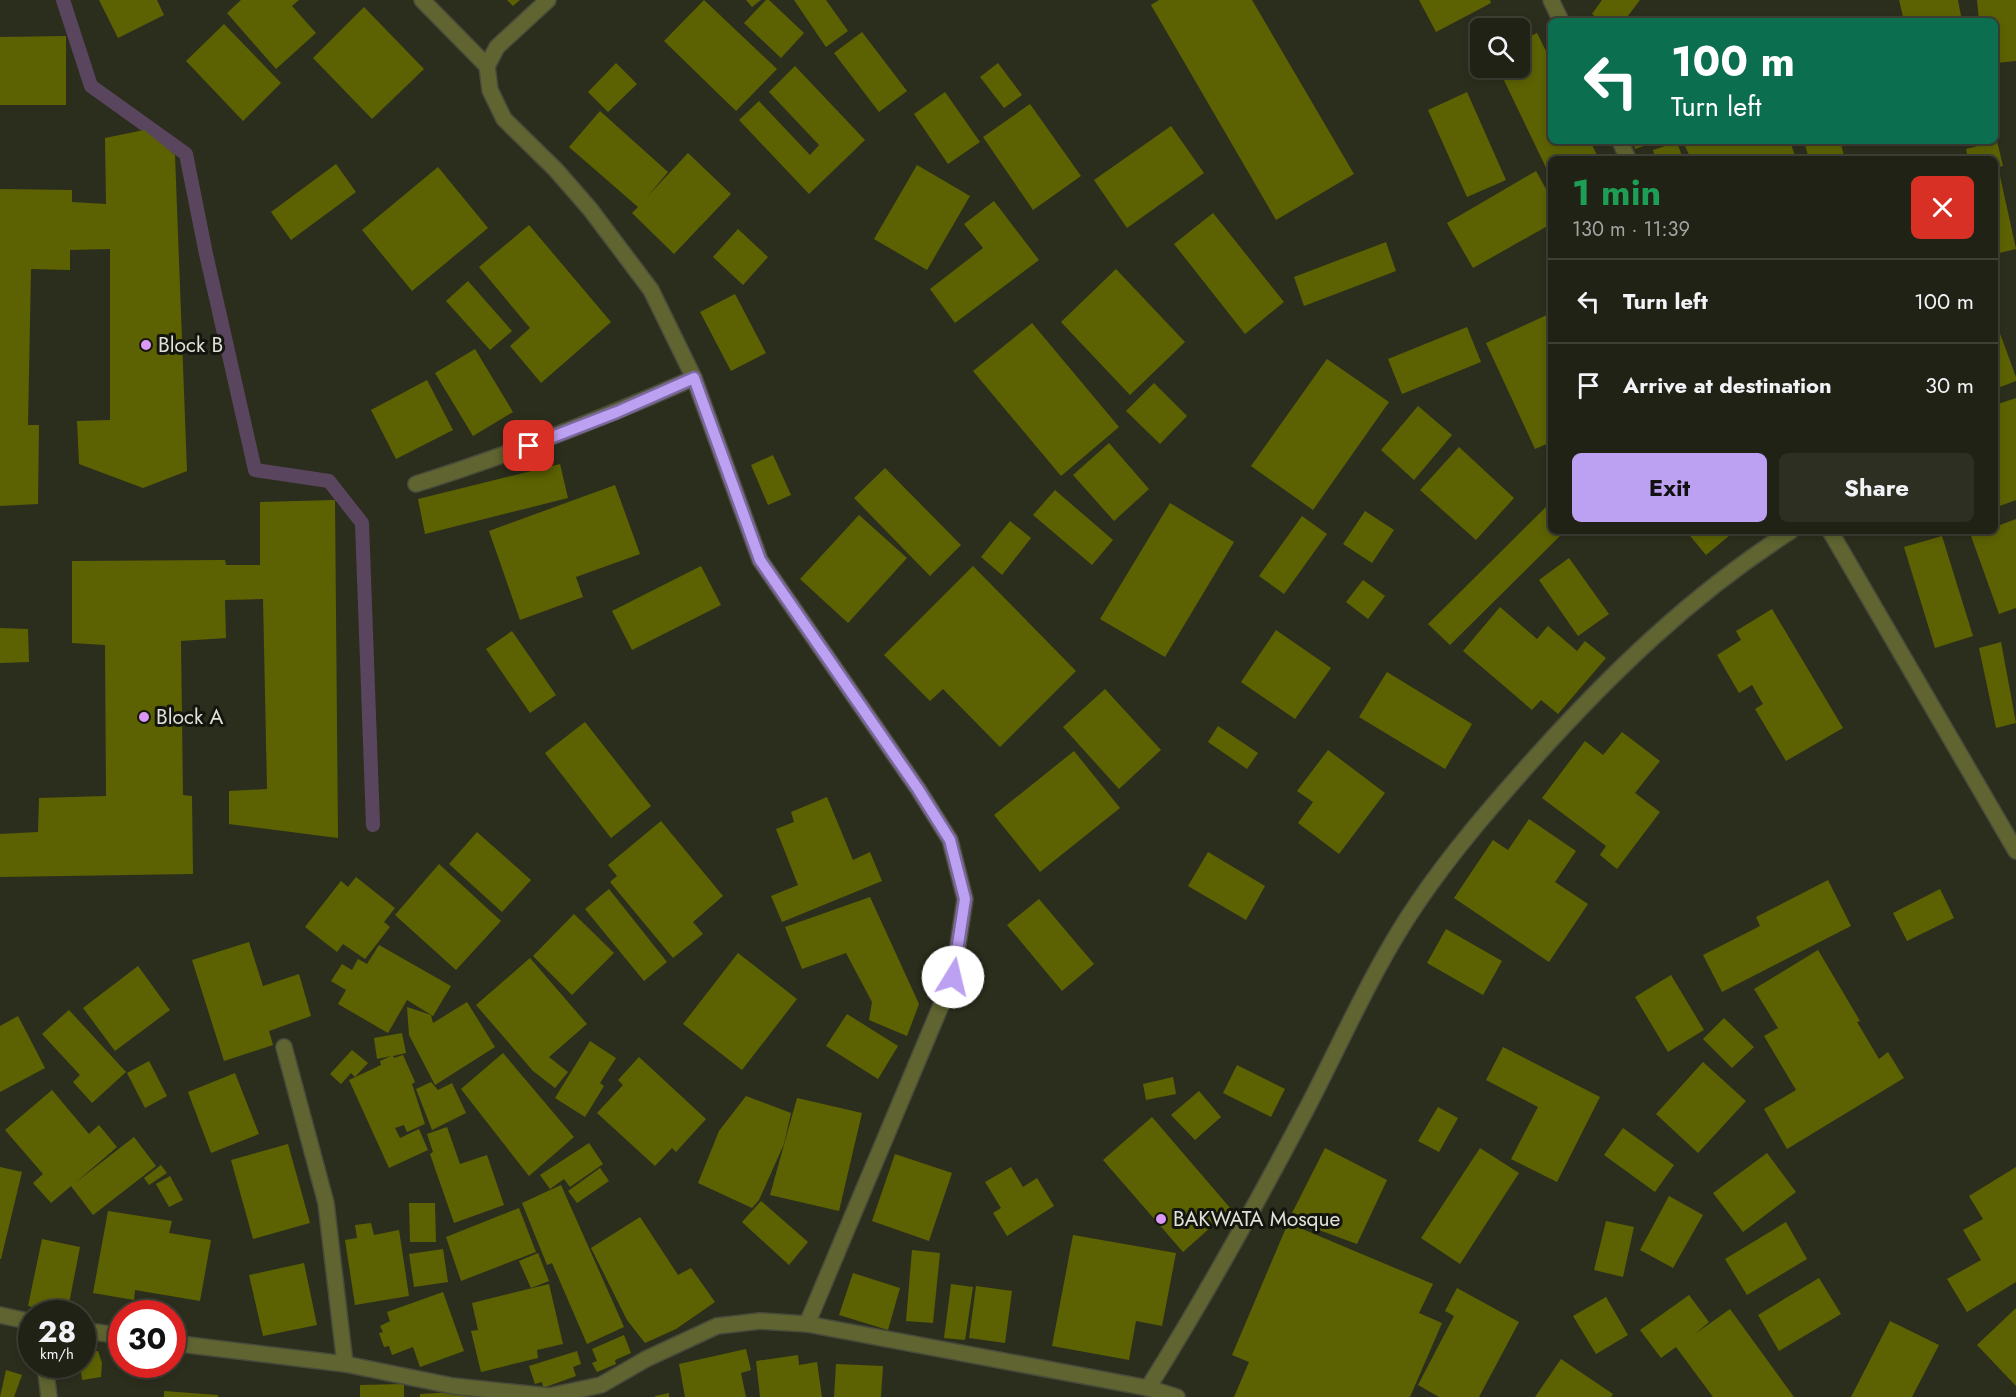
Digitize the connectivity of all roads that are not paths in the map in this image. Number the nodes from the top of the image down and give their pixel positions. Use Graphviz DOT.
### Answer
graph roads {
  1 [pos="422,0"];
  2 [pos="548,0"];
  3 [pos="1551,0"];
  4 [pos="1560,18"];
  5 [pos="487,66"];
  6 [pos="694,378"];
  7 [pos="416,484"];
  8 [pos="1787,534"];
  9 [pos="1832,534"];
  10 [pos="2016,852"];
  11 [pos="284,1047"];
  12 [pos="0,1315"];
  13 [pos="18,1319"];
  14 [pos="807,1324"];
  15 [pos="186,1345"];
  16 [pos="345,1364"];
  17 [pos="47,1378"];
  18 [pos="1148,1388"];
  19 [pos="49,1397"];
  20 [pos="549,1397"];
  21 [pos="1177,1397"];
  1 -- 5 [label="street"];
  2 -- 5 [label="street"];
  3 -- 4 [label="street"];
  5 -- 6 [label="street"];
  6 -- 7 [label="street"];
  6 -- 14 [label="street"];
  8 -- 18 [label="street"];
  9 -- 10 [label="street"];
  11 -- 16 [label="street"];
  12 -- 13 [label="street"];
  14 -- 18 [label="street"];
  14 -- 20 [label="street"];
  15 -- 16 [label="street"];
  16 -- 20 [label="street"];
  17 -- 19 [label="street"];
  18 -- 21 [label="street"];
}
